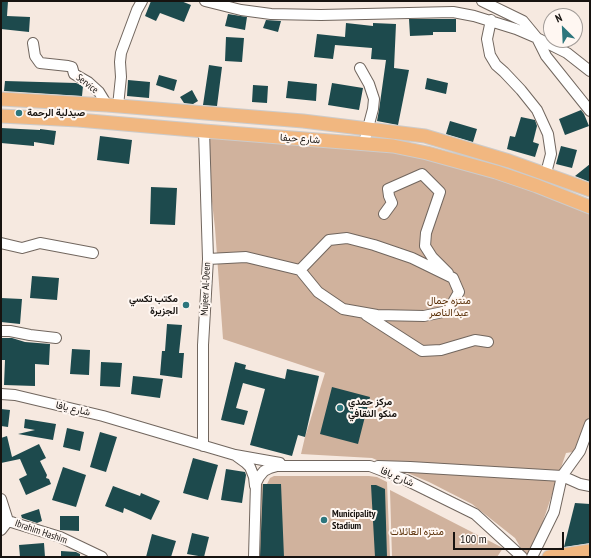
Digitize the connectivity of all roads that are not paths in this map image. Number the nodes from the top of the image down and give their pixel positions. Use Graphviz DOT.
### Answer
graph roads {
  1 [pos="142,1"];
  2 [pos="205,1"];
  3 [pos="482,1"];
  4 [pos="491,20"];
  5 [pos="537,38"];
  6 [pos="543,41"];
  7 [pos="33,43"];
  8 [pos="552,48"];
  9 [pos="555,48"];
  10 [pos="567,53"];
  11 [pos="546,56"];
  12 [pos="360,68"];
  13 [pos="559,70"];
  14 [pos="590,71"];
  15 [pos="1,99"];
  16 [pos="113,105"];
  17 [pos="590,111"];
  18 [pos="1,116"];
  19 [pos="368,129"];
  20 [pos="204,131"];
  21 [pos="364,143"];
  22 [pos="546,173"];
  23 [pos="590,190"];
  24 [pos="590,207"];
  25 [pos="384,214"];
  26 [pos="1,243"];
  27 [pos="93,253"];
  28 [pos="208,259"];
  29 [pos="300,270"];
  30 [pos="453,278"];
  31 [pos="361,312"];
  32 [pos="1,331"];
  33 [pos="56,338"];
  34 [pos="488,342"];
  35 [pos="1,394"];
  36 [pos="589,430"];
  37 [pos="203,446"];
  38 [pos="235,456"];
  39 [pos="298,466"];
  40 [pos="370,466"];
  41 [pos="562,476"];
  42 [pos="590,486"];
  43 [pos="256,487"];
  44 [pos="1,500"];
  45 [pos="4,522"];
  46 [pos="1,530"];
  47 [pos="590,551"];
  48 [pos="102,557"];
  49 [pos="254,557"];
  50 [pos="522,557"];
  51 [pos="532,557"];
  52 [pos="548,557"];
  1 -- 16 [label="street"];
  2 -- 4 [label="street"];
  3 -- 5 [label="street"];
  4 -- 5 [label="street"];
  4 -- 22 [label="street"];
  5 -- 6 [label="street"];
  5 -- 11 [label="street"];
  7 -- 16 [label="street, Service"];
  8 -- 11 [label="street"];
  9 -- 10 [label="street"];
  10 -- 13 [label="street"];
  10 -- 14 [label="street"];
  11 -- 13 [label="street"];
  12 -- 19 [label="street"];
  13 -- 17 [label="street"];
  15 -- 16 [label="main road, شارع حيفا"];
  16 -- 19 [label="main road, شارع حيفا"];
  18 -- 20 [label="main road, شارع حيفا"];
  19 -- 21 [label="street"];
  19 -- 22 [label="main road, شارع حيفا"];
  20 -- 21 [label="main road, شارع حيفا"];
  20 -- 28 [label="street, Mujeer Al-Deen"];
  21 -- 24 [label="main road, شارع حيفا"];
  22 -- 23 [label="main road, شارع حيفا"];
  25 -- 30 [label="street"];
  26 -- 27 [label="street"];
  28 -- 29 [label="street"];
  28 -- 37 [label="street, Mujeer Al-Deen"];
  29 -- 30 [label="street"];
  29 -- 31 [label="street"];
  30 -- 31 [label="street"];
  31 -- 34 [label="street"];
  32 -- 33 [label="street"];
  35 -- 37 [label="street, شارع يافا"];
  36 -- 41 [label="street"];
  37 -- 38 [label="street, شارع يافا"];
  38 -- 39 [label="street"];
  38 -- 43 [label="street"];
  39 -- 40 [label="street, شارع يافا"];
  39 -- 43 [label="street, شارع يافا"];
  40 -- 41 [label="street"];
  40 -- 50 [label="street, شارع يافا"];
  41 -- 42 [label="street"];
  41 -- 51 [label="street"];
  43 -- 49 [label="street"];
  44 -- 45 [label="street"];
  45 -- 46 [label="street"];
  45 -- 48 [label="street, Ibrahim Hashim"];
  47 -- 52 [label="main road"];
}
